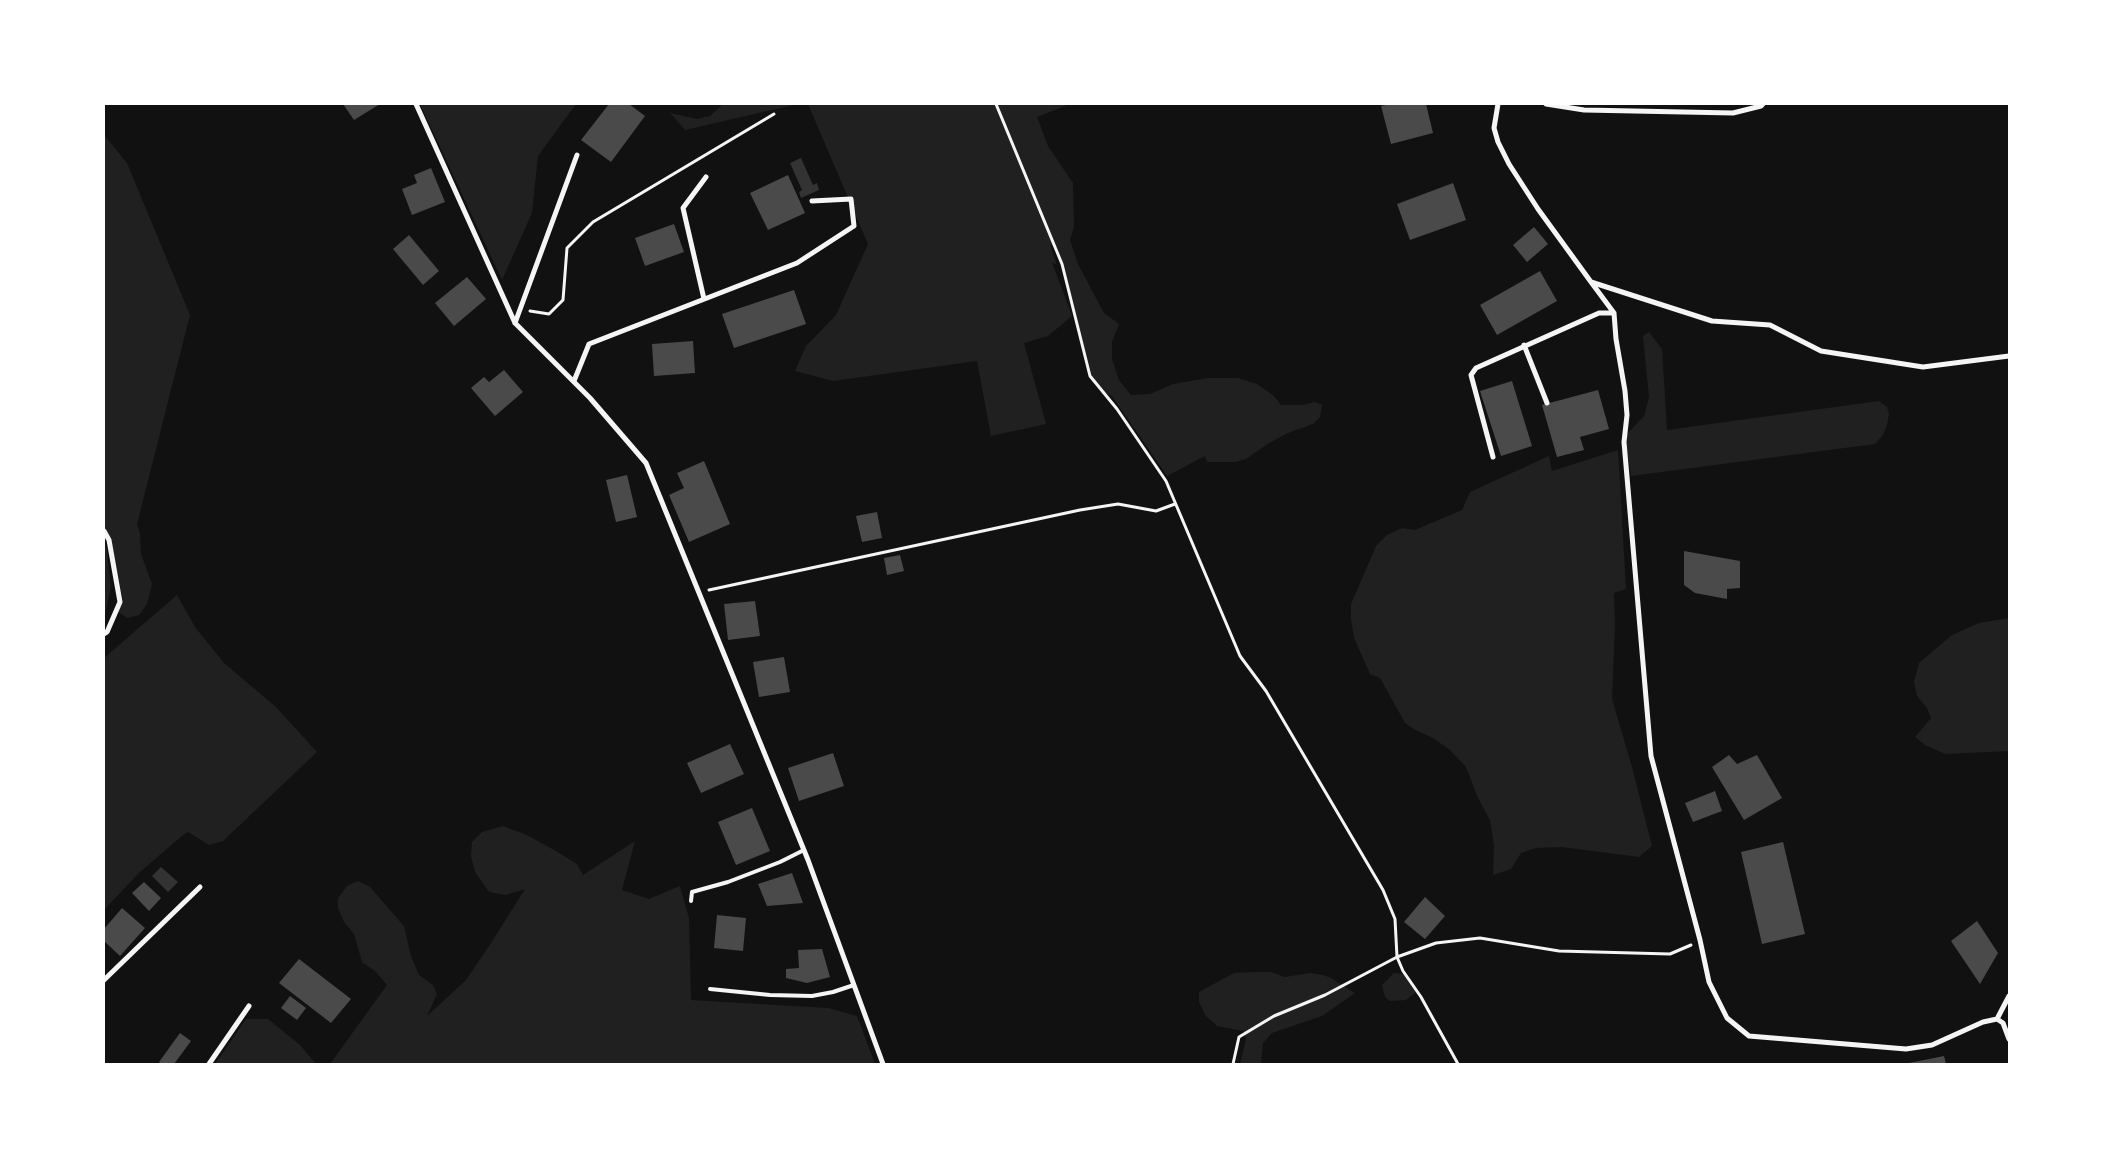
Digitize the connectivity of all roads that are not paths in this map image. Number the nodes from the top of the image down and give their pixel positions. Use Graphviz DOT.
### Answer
graph roads {
  1 [pos="416,104"];
  2 [pos="1498,104"];
  3 [pos="1546,104"];
  4 [pos="1764,104"];
  5 [pos="577,155"];
  6 [pos="706,177"];
  7 [pos="812,201"];
  8 [pos="1591,282"];
  9 [pos="704,299"];
  10 [pos="1614,313"];
  11 [pos="515,323"];
  12 [pos="1524,345"];
  13 [pos="2009,356"];
  14 [pos="574,381"];
  15 [pos="1548,404"];
  16 [pos="1494,457"];
  17 [pos="104,531"];
  18 [pos="104,634"];
  19 [pos="804,850"];
  20 [pos="200,887"];
  21 [pos="691,901"];
  22 [pos="104,980"];
  23 [pos="854,985"];
  24 [pos="710,989"];
  25 [pos="2009,996"];
  26 [pos="249,1006"];
  27 [pos="1997,1019"];
  28 [pos="2009,1039"];
  29 [pos="209,1064"];
  30 [pos="883,1064"];
  1 -- 11 [label="street"];
  2 -- 8 [label="street"];
  3 -- 4 [label="street"];
  5 -- 11 [label="street"];
  6 -- 9 [label="street"];
  7 -- 9 [label="street"];
  8 -- 10 [label="street"];
  8 -- 13 [label="street"];
  9 -- 14 [label="street"];
  10 -- 12 [label="street"];
  10 -- 27 [label="street"];
  11 -- 14 [label="street"];
  12 -- 15 [label="street"];
  12 -- 16 [label="street"];
  14 -- 19 [label="street"];
  17 -- 18 [label="street"];
  19 -- 21 [label="lane"];
  19 -- 23 [label="street"];
  20 -- 22 [label="street"];
  23 -- 24 [label="lane"];
  23 -- 30 [label="street"];
  25 -- 27 [label="street"];
  26 -- 29 [label="street"];
  27 -- 28 [label="street"];
}
